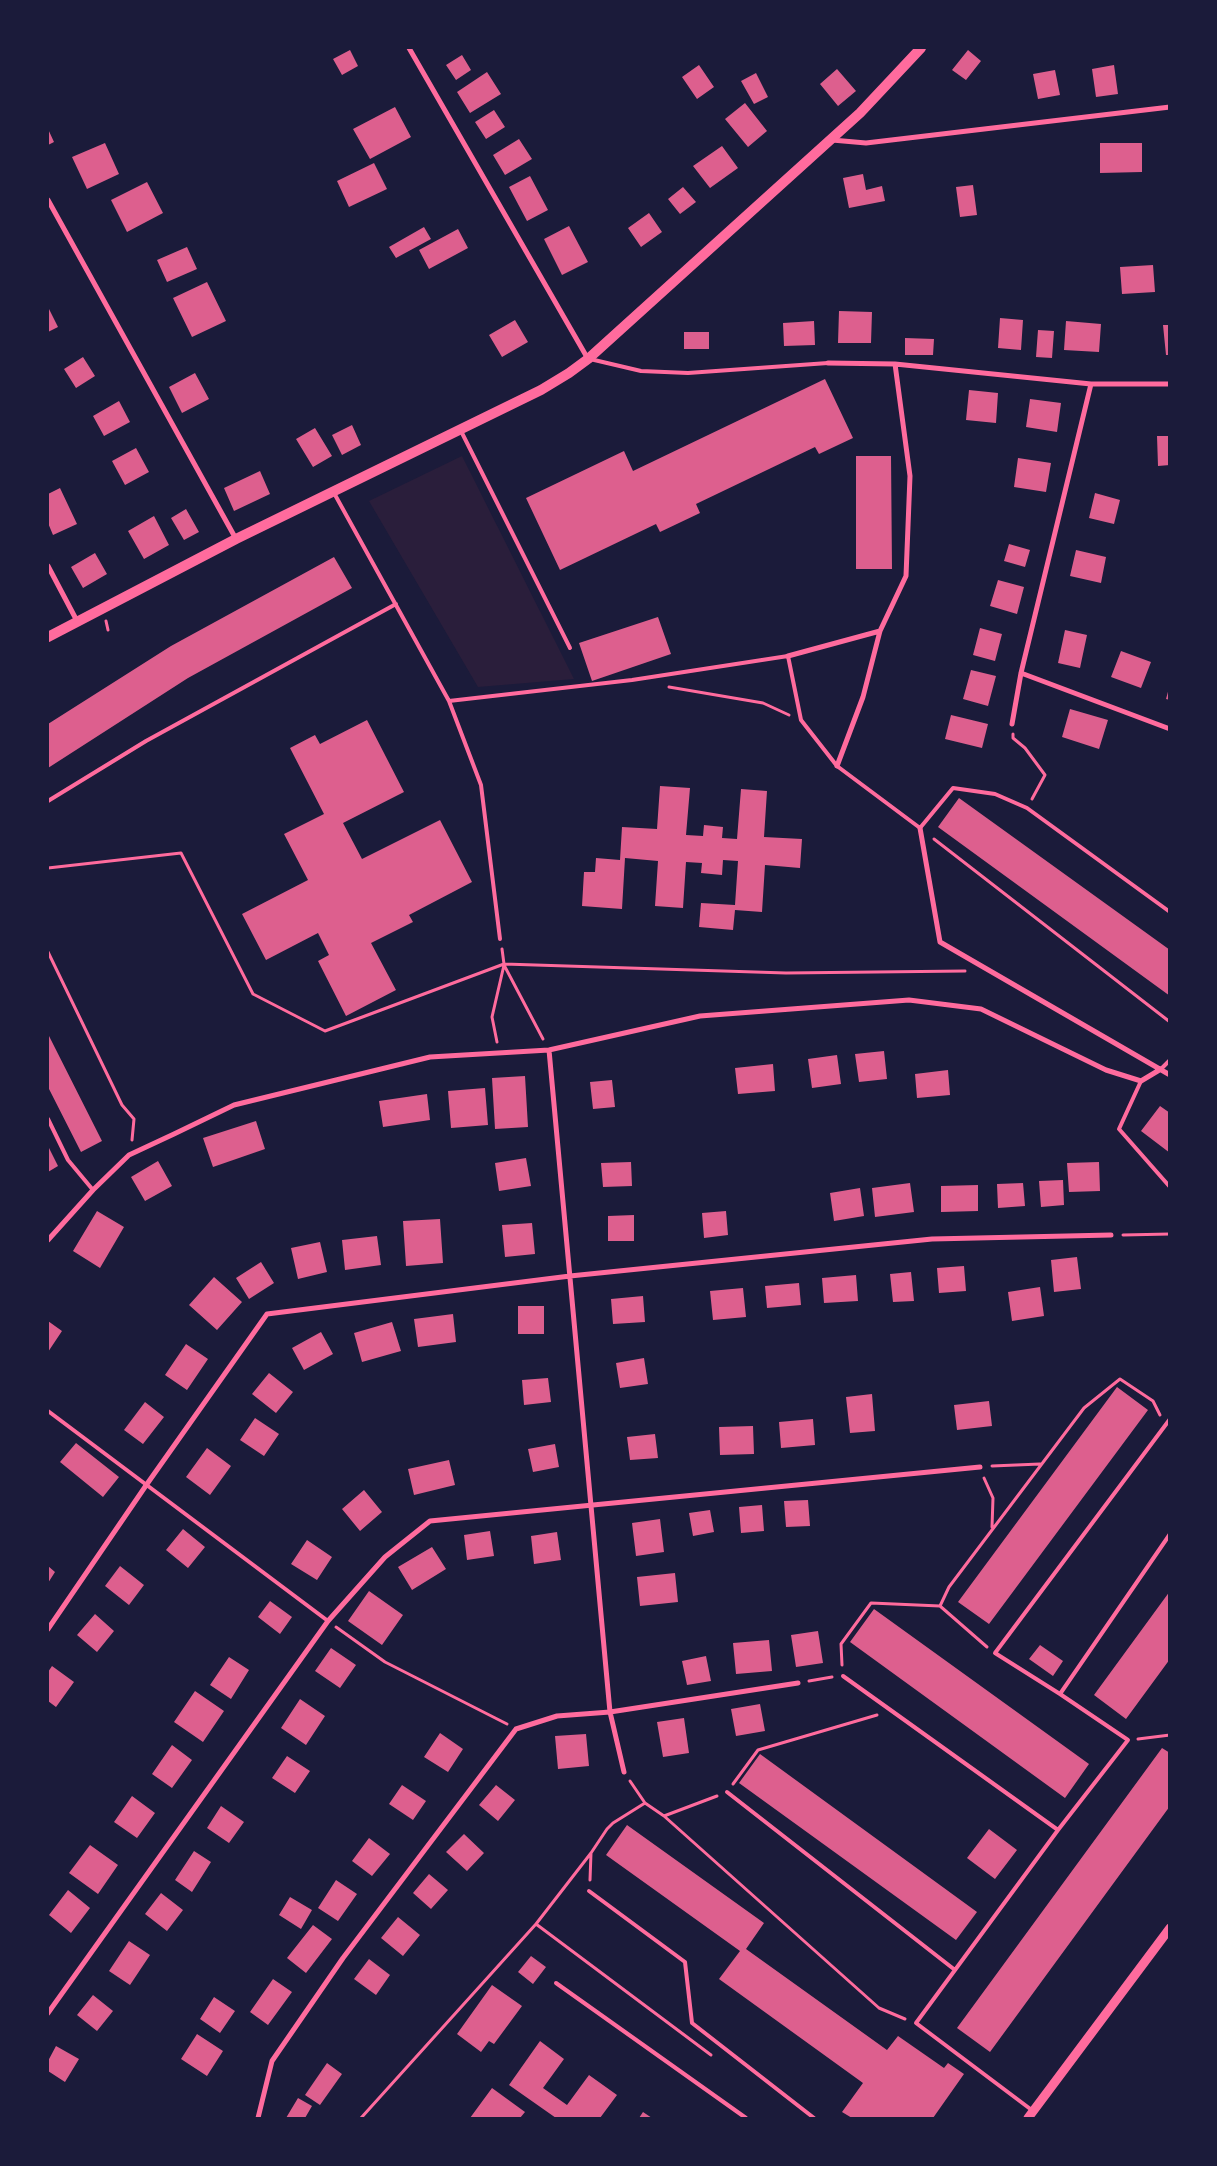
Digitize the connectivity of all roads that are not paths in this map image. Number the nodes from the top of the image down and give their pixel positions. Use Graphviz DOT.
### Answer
graph roads {
  1 [pos="409,48"];
  2 [pos="921,48"];
  3 [pos="1170,107"];
  4 [pos="829,140"];
  5 [pos="48,200"];
  6 [pos="588,359"];
  7 [pos="828,363"];
  8 [pos="896,364"];
  9 [pos="1091,384"];
  10 [pos="1170,384"];
  11 [pos="460,429"];
  12 [pos="333,491"];
  13 [pos="236,539"];
  14 [pos="48,566"];
  15 [pos="396,604"];
  16 [pos="77,621"];
  17 [pos="880,631"];
  18 [pos="48,637"];
  19 [pos="570,648"];
  20 [pos="788,656"];
  21 [pos="1021,673"];
  22 [pos="449,701"];
  23 [pos="1012,724"];
  24 [pos="1170,729"];
  25 [pos="837,766"];
  26 [pos="48,801"];
  27 [pos="920,828"];
  28 [pos="1170,912"];
  29 [pos="500,939"];
  30 [pos="549,1050"];
  31 [pos="1170,1060"];
  32 [pos="1161,1069"];
  33 [pos="1170,1075"];
  34 [pos="1140,1081"];
  35 [pos="48,1119"];
  36 [pos="1170,1187"];
  37 [pos="93,1190"];
  38 [pos="1111,1235"];
  39 [pos="48,1240"];
  40 [pos="570,1276"];
  41 [pos="48,1411"];
  42 [pos="1170,1418"];
  43 [pos="1164,1425"];
  44 [pos="1170,1430"];
  45 [pos="980,1467"];
  46 [pos="147,1484"];
  47 [pos="591,1505"];
  48 [pos="1170,1534"];
  49 [pos="328,1621"];
  50 [pos="48,1629"];
  51 [pos="842,1676"];
  52 [pos="798,1683"];
  53 [pos="1060,1694"];
  54 [pos="610,1712"];
  55 [pos="624,1772"];
  56 [pos="727,1792"];
  57 [pos="1058,1830"];
  58 [pos="589,1891"];
  59 [pos="1170,1928"];
  60 [pos="955,1970"];
  61 [pos="556,1983"];
  62 [pos="48,2013"];
  63 [pos="1034,2111"];
  64 [pos="258,2118"];
  65 [pos="746,2118"];
  66 [pos="814,2118"];
  67 [pos="1028,2118"];
  1 -- 6 [label="street"];
  2 -- 4 [label="main road"];
  3 -- 4 [label="street"];
  4 -- 6 [label="main road"];
  5 -- 13 [label="street"];
  6 -- 7 [label="lane"];
  6 -- 11 [label="main road"];
  7 -- 8 [label="street"];
  8 -- 9 [label="street"];
  8 -- 17 [label="street"];
  9 -- 10 [label="street"];
  9 -- 21 [label="street"];
  11 -- 12 [label="main road"];
  11 -- 19 [label="lane"];
  12 -- 13 [label="main road"];
  12 -- 15 [label="lane"];
  13 -- 16 [label="main road"];
  14 -- 16 [label="street"];
  15 -- 22 [label="lane"];
  15 -- 26 [label="lane"];
  16 -- 18 [label="main road"];
  17 -- 20 [label="street"];
  17 -- 25 [label="street"];
  20 -- 22 [label="lane"];
  20 -- 25 [label="lane"];
  21 -- 23 [label="street"];
  21 -- 24 [label="street"];
  22 -- 29 [label="lane"];
  25 -- 27 [label="lane"];
  27 -- 28 [label="lane"];
  27 -- 32 [label="street"];
  30 -- 34 [label="street"];
  30 -- 37 [label="street"];
  30 -- 40 [label="street"];
  31 -- 32 [label="lane"];
  32 -- 33 [label="street"];
  32 -- 34 [label="street"];
  34 -- 36 [label="lane"];
  35 -- 37 [label="lane"];
  37 -- 39 [label="street"];
  38 -- 40 [label="street"];
  40 -- 46 [label="street"];
  40 -- 47 [label="street"];
  41 -- 46 [label="lane"];
  42 -- 43 [label="lane"];
  43 -- 44 [label="lane"];
  43 -- 53 [label="lane"];
  45 -- 47 [label="street"];
  46 -- 49 [label="lane"];
  46 -- 50 [label="street"];
  47 -- 49 [label="street"];
  47 -- 54 [label="street"];
  48 -- 53 [label="lane"];
  49 -- 62 [label="street"];
  51 -- 57 [label="lane"];
  52 -- 54 [label="street"];
  53 -- 57 [label="lane"];
  54 -- 55 [label="street"];
  54 -- 64 [label="street"];
  56 -- 60 [label="lane"];
  57 -- 60 [label="lane"];
  58 -- 66 [label="lane"];
  59 -- 63 [label="street"];
  60 -- 63 [label="lane"];
  61 -- 65 [label="lane"];
  63 -- 67 [label="street"];
}
